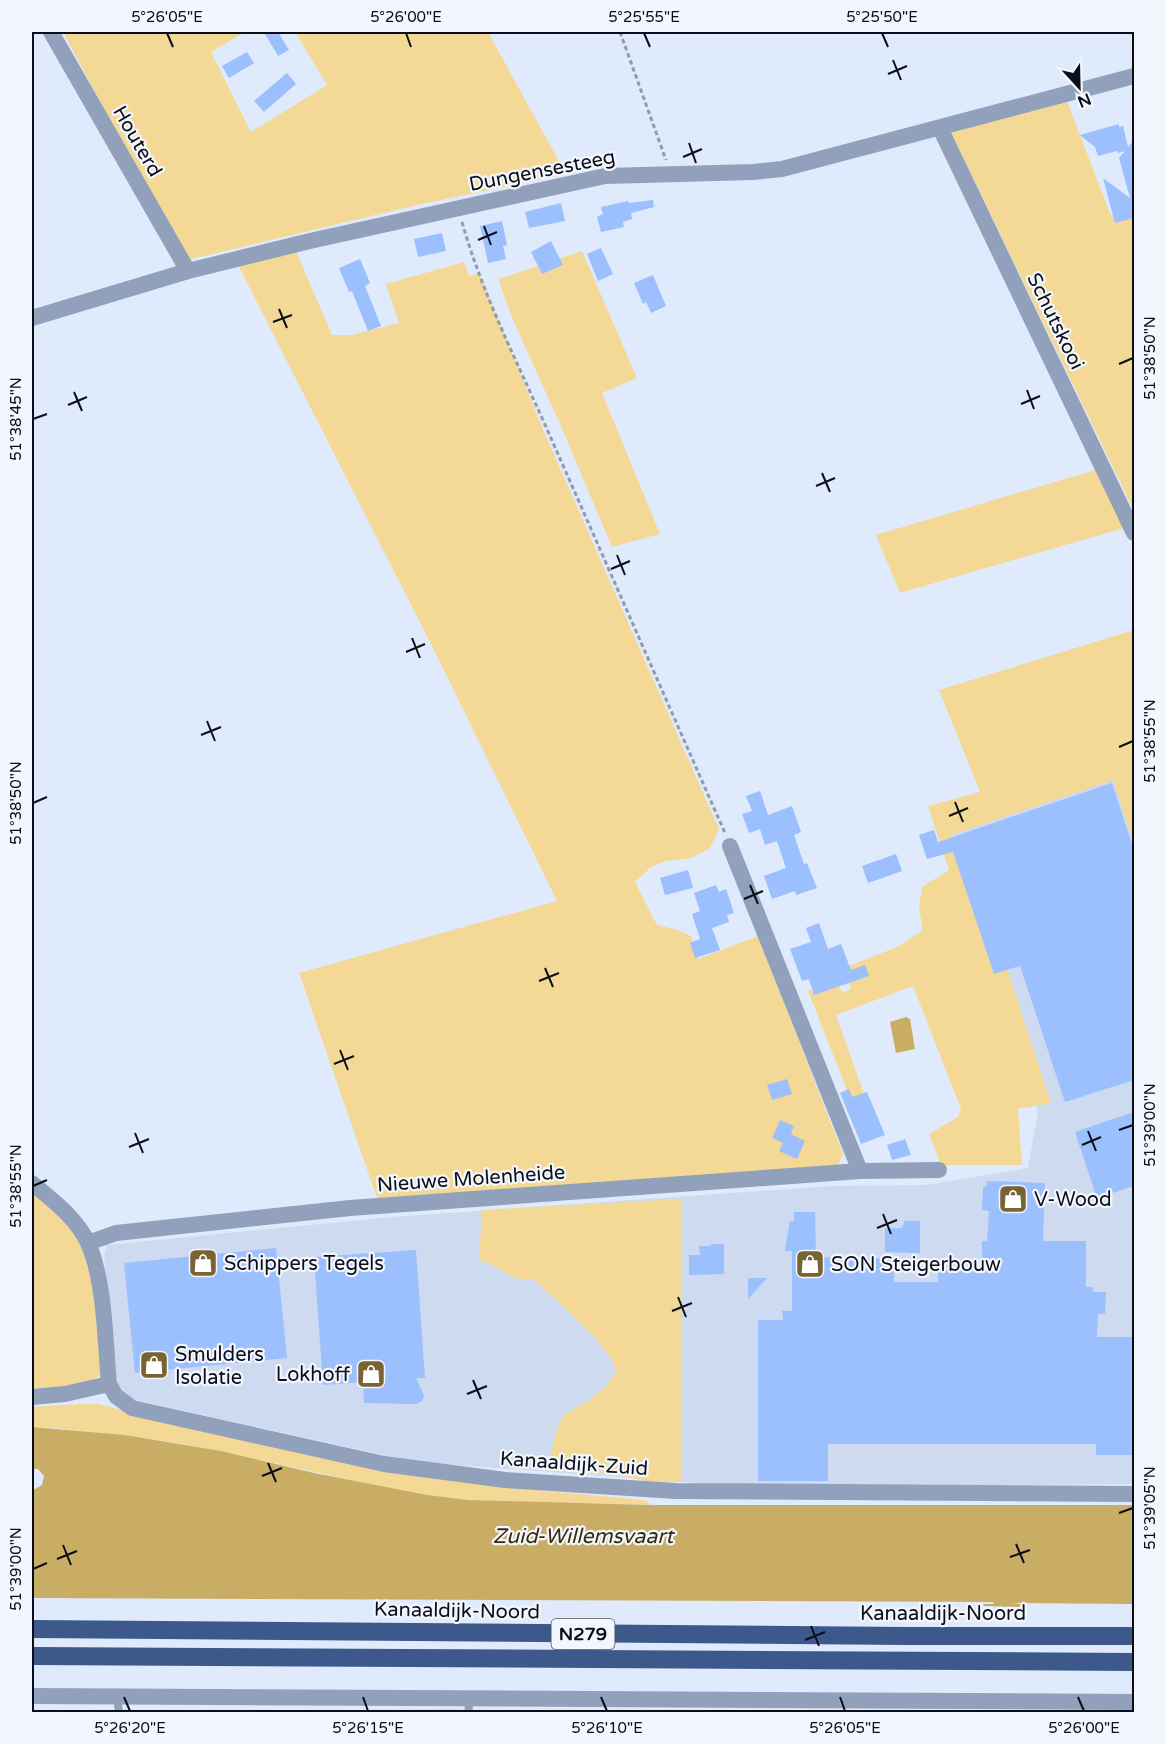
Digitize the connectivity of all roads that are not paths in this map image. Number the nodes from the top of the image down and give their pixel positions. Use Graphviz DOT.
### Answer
graph roads {
  1 [pos="51,32"];
  2 [pos="1134,76"];
  3 [pos="940,128"];
  4 [pos="188,271"];
  5 [pos="32,318"];
  6 [pos="1134,533"];
  7 [pos="730,846"];
  8 [pos="939,1170"];
  9 [pos="860,1171"];
  10 [pos="32,1183"];
  11 [pos="88,1243"];
  12 [pos="110,1384"];
  13 [pos="32,1396"];
  14 [pos="1134,1494"];
  15 [pos="32,1629"];
  16 [pos="1134,1636"];
  17 [pos="32,1656"];
  18 [pos="1134,1662"];
  19 [pos="32,1696"];
  20 [pos="1134,1701"];
  21 [pos="118,1705"];
  22 [pos="469,1705"];
  1 -- 4 [label="street, Houterd"];
  2 -- 3 [label="street, Dungensesteeg"];
  3 -- 4 [label="street, Dungensesteeg"];
  3 -- 6 [label="street, Schutskooi"];
  4 -- 5 [label="street, Dungensesteeg"];
  7 -- 9 [label="street"];
  8 -- 9 [label="street, Nieuwe Molenheide"];
  9 -- 11 [label="street, Nieuwe Molenheide"];
  10 -- 11 [label="street"];
  11 -- 12 [label="street"];
  12 -- 13 [label="street"];
  12 -- 14 [label="street, Kanaaldijk-Zuid"];
  15 -- 16 [label="highway, Kanaaldijk-Noord / N279"];
  17 -- 18 [label="highway, N279"];
  19 -- 21 [label="street"];
  20 -- 22 [label="street"];
  21 -- 22 [label="street"];
}
